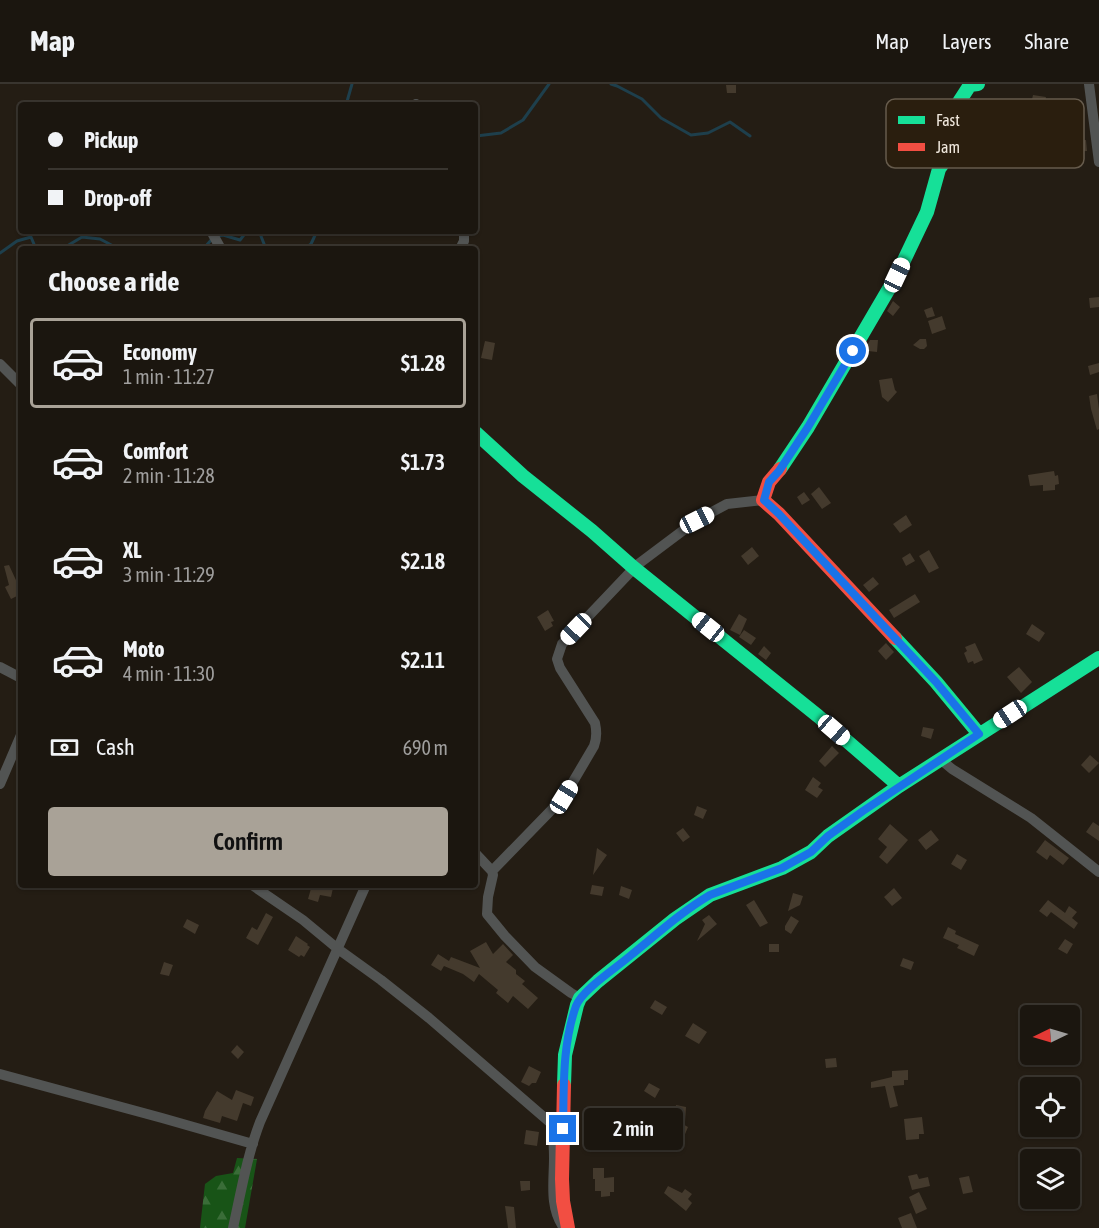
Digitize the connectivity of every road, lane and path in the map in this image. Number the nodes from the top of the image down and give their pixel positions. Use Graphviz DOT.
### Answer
graph roads {
  1 [pos="978,84"];
  2 [pos="1089,84"];
  3 [pos="961,99"];
  4 [pos="1099,162"];
  5 [pos="940,168"];
  6 [pos="0,363"];
  7 [pos="18,382"];
  8 [pos="478,435"];
  9 [pos="764,500"];
  10 [pos="634,568"];
  11 [pos="1099,658"];
  12 [pos="0,667"];
  13 [pos="18,676"];
  14 [pos="979,734"];
  15 [pos="18,742"];
  16 [pos="940,759"];
  17 [pos="0,784"];
  18 [pos="899,786"];
  19 [pos="478,856"];
  20 [pos="492,871"];
  21 [pos="1099,872"];
  22 [pos="256,888"];
  23 [pos="365,888"];
  24 [pos="338,949"];
  25 [pos="580,998"];
  26 [pos="0,1074"];
  27 [pos="253,1144"];
  28 [pos="233,1228"];
  29 [pos="566,1228"];
  1 -- 3 [label="street"];
  2 -- 4 [label="street"];
  5 -- 9 [label="street"];
  6 -- 7 [label="street"];
  8 -- 10 [label="street"];
  9 -- 10 [label="street"];
  9 -- 14 [label="street"];
  10 -- 18 [label="street"];
  10 -- 20 [label="street"];
  11 -- 14 [label="street"];
  12 -- 13 [label="street"];
  14 -- 16 [label="street"];
  15 -- 17 [label="street"];
  16 -- 18 [label="street"];
  16 -- 21 [label="street"];
  18 -- 25 [label="street"];
  19 -- 20 [label="street"];
  20 -- 25 [label="street"];
  22 -- 24 [label="street"];
  23 -- 24 [label="street"];
  24 -- 27 [label="street"];
  24 -- 29 [label="street"];
  25 -- 29 [label="street"];
  26 -- 27 [label="street"];
  27 -- 28 [label="street"];
}
